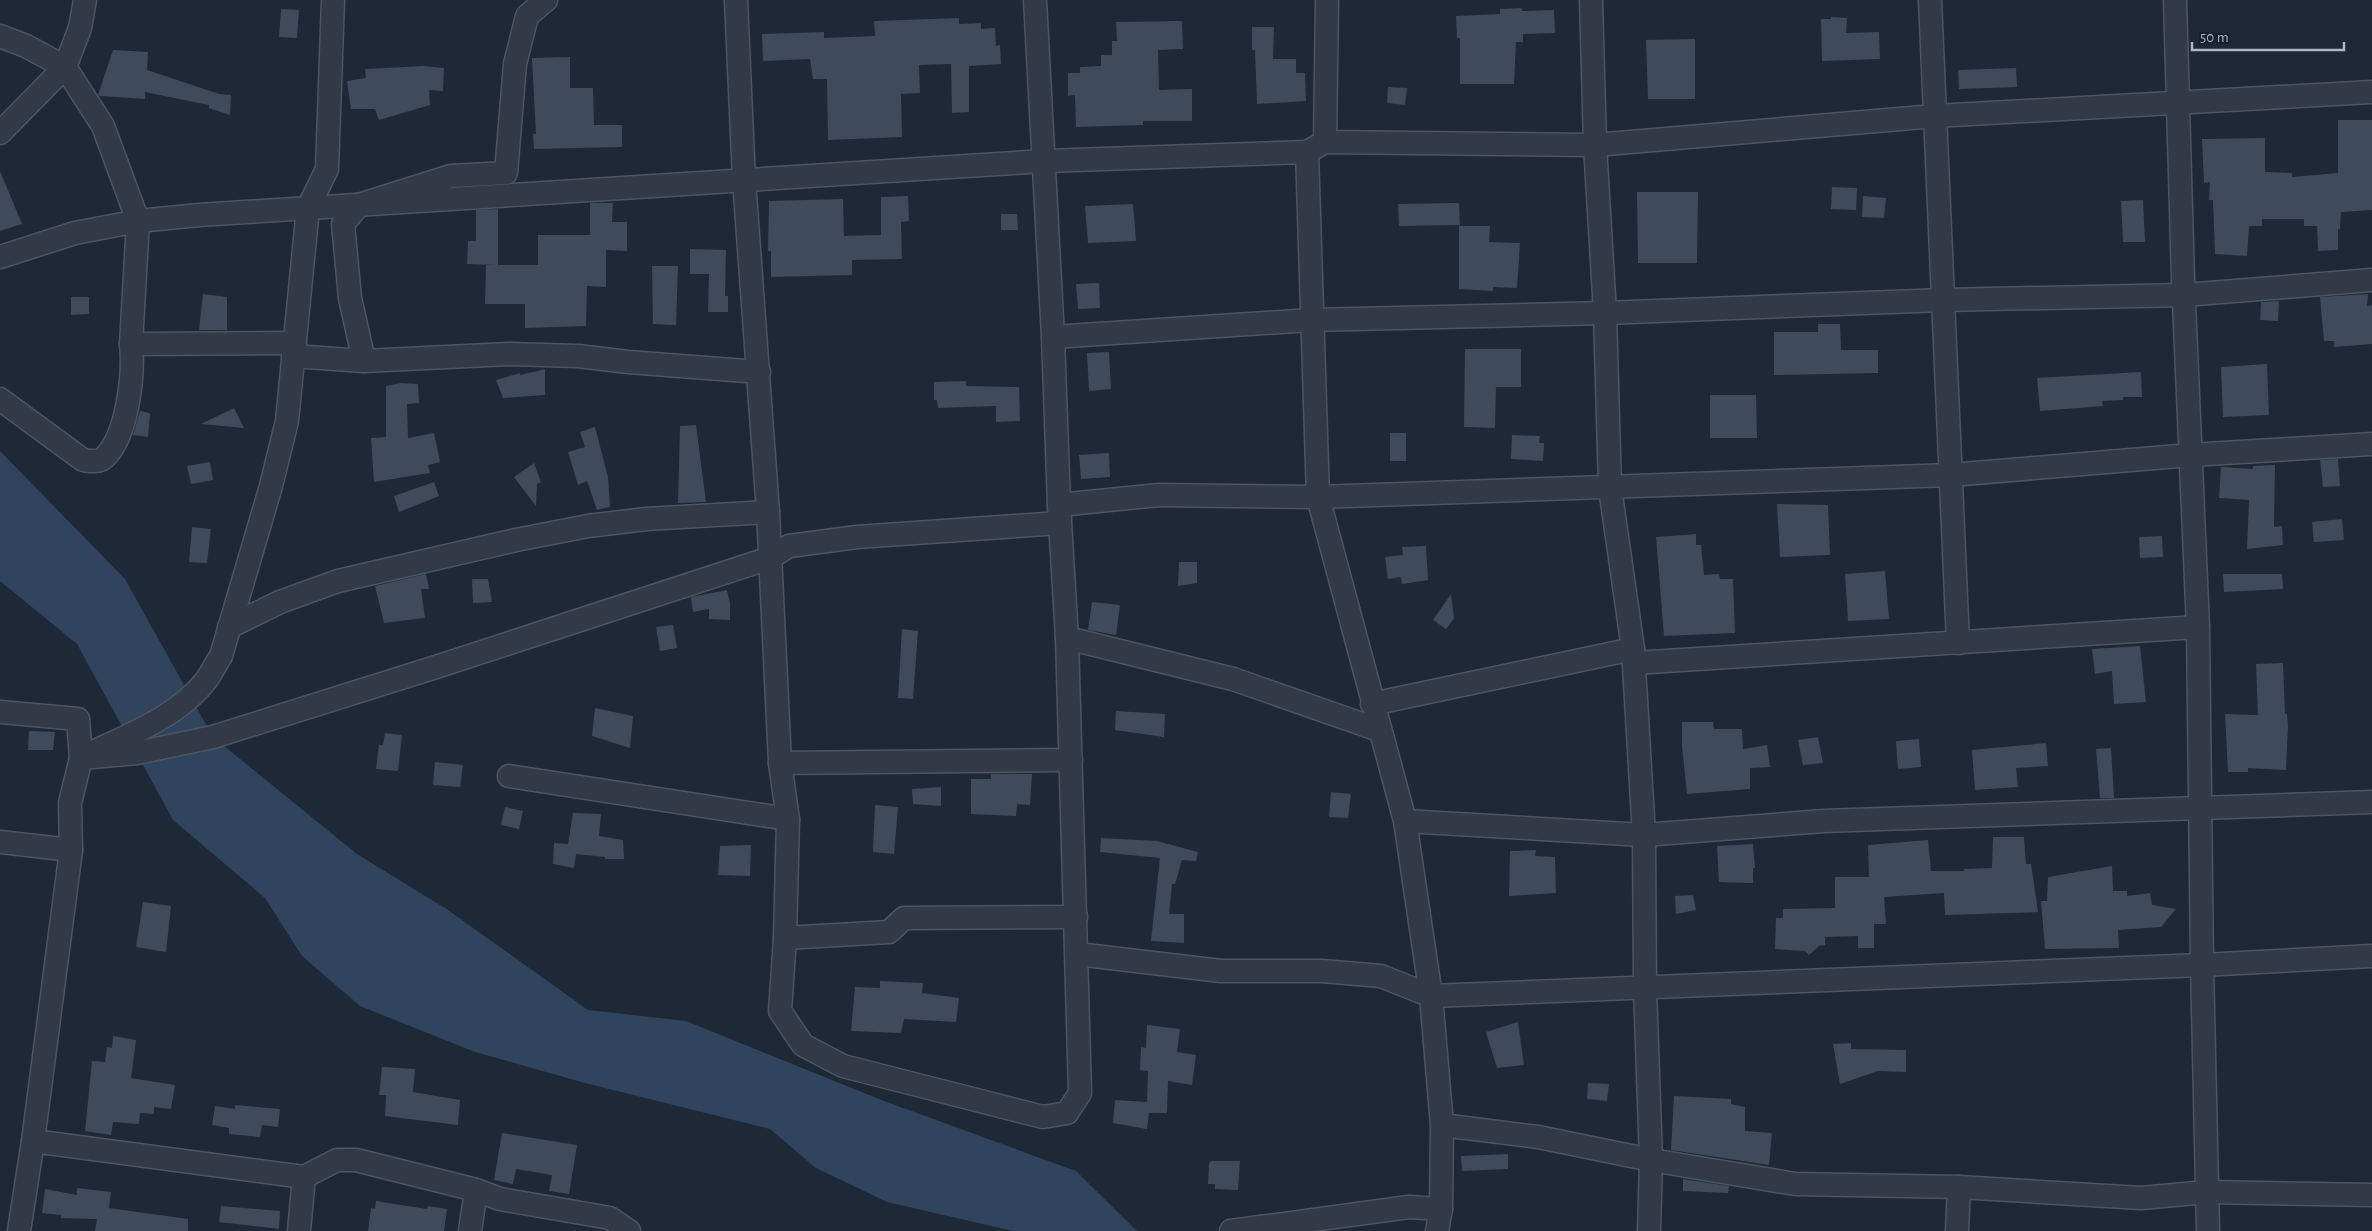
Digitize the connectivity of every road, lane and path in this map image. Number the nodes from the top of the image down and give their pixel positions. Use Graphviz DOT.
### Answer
graph roads {
  1 [pos="85,0"];
  2 [pos="333,0"];
  3 [pos="546,0"];
  4 [pos="736,0"];
  5 [pos="1035,0"];
  6 [pos="1327,0"];
  7 [pos="1591,0"];
  8 [pos="1930,0"];
  9 [pos="2175,0"];
  10 [pos="0,36"];
  11 [pos="66,67"];
  12 [pos="2372,92"];
  13 [pos="2178,101"];
  14 [pos="1936,116"];
  15 [pos="0,133"];
  16 [pos="1595,145"];
  17 [pos="1316,147"];
  18 [pos="1044,161"];
  19 [pos="744,180"];
  20 [pos="358,205"];
  21 [pos="308,208"];
  22 [pos="138,221"];
  23 [pos="0,257"];
  24 [pos="2372,280"];
  25 [pos="2184,295"];
  26 [pos="1943,300"];
  27 [pos="1605,313"];
  28 [pos="1311,320"];
  29 [pos="1053,336"];
  30 [pos="131,344"];
  31 [pos="294,349"];
  32 [pos="364,361"];
  33 [pos="759,372"];
  34 [pos="0,399"];
  35 [pos="2372,444"];
  36 [pos="2191,455"];
  37 [pos="1951,475"];
  38 [pos="1610,488"];
  39 [pos="1318,497"];
  40 [pos="768,512"];
  41 [pos="1059,514"];
  42 [pos="770,558"];
  43 [pos="229,627"];
  44 [pos="2198,627"];
  45 [pos="1067,638"];
  46 [pos="1958,643"];
  47 [pos="1634,656"];
  48 [pos="1372,704"];
  49 [pos="0,712"];
  50 [pos="1379,730"];
  51 [pos="81,758"];
  52 [pos="1071,760"];
  53 [pos="780,763"];
  54 [pos="509,776"];
  55 [pos="2372,802"];
  56 [pos="2200,809"];
  57 [pos="788,819"];
  58 [pos="1404,821"];
  59 [pos="1644,835"];
  60 [pos="0,842"];
  61 [pos="71,850"];
  62 [pos="1076,917"];
  63 [pos="785,938"];
  64 [pos="1077,954"];
  65 [pos="2372,956"];
  66 [pos="2202,965"];
  67 [pos="1645,988"];
  68 [pos="1431,996"];
  69 [pos="1442,1125"];
  70 [pos="33,1141"];
  71 [pos="1651,1160"];
  72 [pos="304,1177"];
  73 [pos="1960,1187"];
  74 [pos="476,1190"];
  75 [pos="2207,1192"];
  76 [pos="2372,1195"];
  77 [pos="1440,1209"];
  78 [pos="19,1231"];
  79 [pos="299,1231"];
  80 [pos="470,1231"];
  81 [pos="629,1231"];
  82 [pos="1231,1231"];
  83 [pos="1437,1231"];
  84 [pos="1648,1231"];
  85 [pos="1956,1231"];
  86 [pos="2208,1231"];
  1 -- 11 [label="street"];
  2 -- 21 [label="street"];
  3 -- 20 [label="street"];
  4 -- 19 [label="street"];
  5 -- 18 [label="street"];
  6 -- 17 [label="street"];
  7 -- 16 [label="street"];
  8 -- 14 [label="street"];
  9 -- 13 [label="street"];
  10 -- 11 [label="street"];
  11 -- 15 [label="street"];
  11 -- 22 [label="street"];
  12 -- 13 [label="street"];
  13 -- 14 [label="street"];
  13 -- 25 [label="street"];
  14 -- 16 [label="street"];
  14 -- 26 [label="street"];
  16 -- 17 [label="street"];
  16 -- 27 [label="street"];
  17 -- 18 [label="street"];
  17 -- 28 [label="street"];
  18 -- 19 [label="street"];
  18 -- 29 [label="street"];
  19 -- 20 [label="street"];
  19 -- 33 [label="street"];
  20 -- 21 [label="street"];
  20 -- 32 [label="street"];
  21 -- 22 [label="street"];
  21 -- 31 [label="street"];
  22 -- 23 [label="street"];
  22 -- 30 [label="street"];
  24 -- 25 [label="street"];
  25 -- 26 [label="street"];
  25 -- 36 [label="street"];
  26 -- 27 [label="street"];
  26 -- 37 [label="street"];
  27 -- 28 [label="street"];
  27 -- 38 [label="street"];
  28 -- 29 [label="street"];
  28 -- 39 [label="street"];
  29 -- 41 [label="street"];
  30 -- 31 [label="street"];
  30 -- 34 [label="street"];
  31 -- 32 [label="street"];
  31 -- 43 [label="street"];
  32 -- 33 [label="street"];
  33 -- 40 [label="street"];
  35 -- 36 [label="street"];
  36 -- 37 [label="street"];
  36 -- 44 [label="street"];
  37 -- 38 [label="street"];
  37 -- 46 [label="street"];
  38 -- 39 [label="street"];
  38 -- 47 [label="street"];
  39 -- 41 [label="street"];
  39 -- 48 [label="street"];
  40 -- 42 [label="street"];
  40 -- 43 [label="street"];
  41 -- 42 [label="street"];
  41 -- 45 [label="street"];
  42 -- 51 [label="street"];
  42 -- 53 [label="street"];
  43 -- 51 [label="street"];
  44 -- 46 [label="street"];
  44 -- 56 [label="street"];
  45 -- 50 [label="street"];
  45 -- 52 [label="street"];
  46 -- 47 [label="street"];
  47 -- 48 [label="street"];
  47 -- 59 [label="street"];
  48 -- 50 [label="street"];
  49 -- 51 [label="street"];
  50 -- 58 [label="street"];
  51 -- 61 [label="street"];
  52 -- 53 [label="street"];
  52 -- 62 [label="street"];
  53 -- 57 [label="street"];
  54 -- 57 [label="street"];
  55 -- 56 [label="street"];
  56 -- 59 [label="street"];
  56 -- 66 [label="street"];
  57 -- 63 [label="street"];
  58 -- 59 [label="street"];
  58 -- 68 [label="street"];
  59 -- 67 [label="street"];
  60 -- 61 [label="street"];
  61 -- 70 [label="street"];
  62 -- 63 [label="street"];
  62 -- 64 [label="street"];
  63 -- 64 [label="street"];
  64 -- 68 [label="street"];
  65 -- 66 [label="street"];
  66 -- 67 [label="street"];
  66 -- 75 [label="street"];
  67 -- 68 [label="street"];
  67 -- 71 [label="street"];
  68 -- 69 [label="street"];
  69 -- 71 [label="street"];
  69 -- 77 [label="street"];
  70 -- 72 [label="street"];
  70 -- 78 [label="street"];
  71 -- 73 [label="street"];
  71 -- 84 [label="street"];
  72 -- 74 [label="street"];
  72 -- 79 [label="street"];
  73 -- 75 [label="street"];
  73 -- 85 [label="street"];
  74 -- 80 [label="street"];
  74 -- 81 [label="street"];
  75 -- 76 [label="street"];
  75 -- 86 [label="street"];
  77 -- 82 [label="street"];
  77 -- 83 [label="street"];
}
